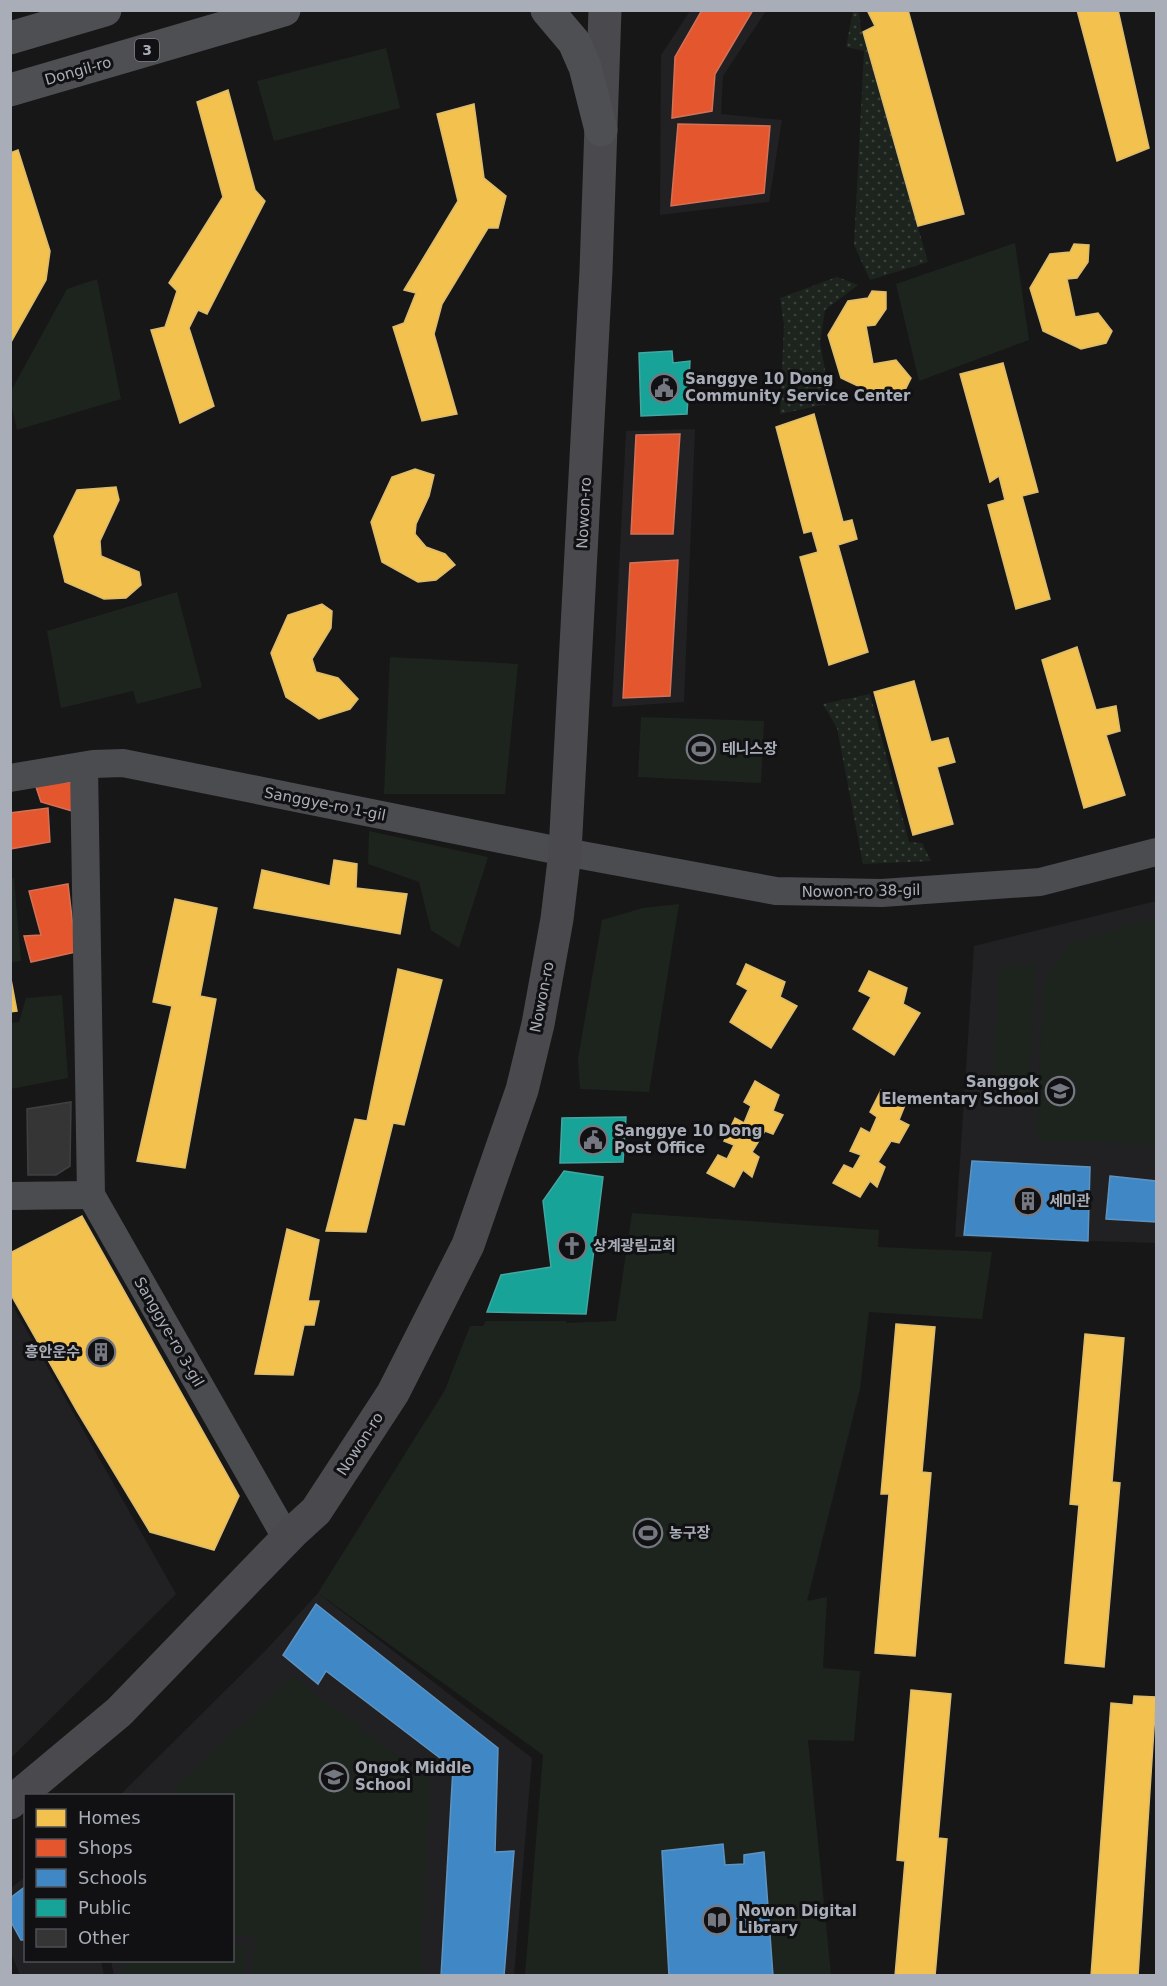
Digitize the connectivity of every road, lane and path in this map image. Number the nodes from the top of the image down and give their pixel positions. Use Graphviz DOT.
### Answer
graph roads {
  1 [pos="105,10"];
  2 [pos="284,10"];
  3 [pos="547,10"];
  4 [pos="605,10"];
  5 [pos="10,38"];
  6 [pos="10,90"];
  7 [pos="601,130"];
  8 [pos="84,766"];
  9 [pos="10,778"];
  10 [pos="565,852"];
  11 [pos="1156,852"];
  12 [pos="91,1195"];
  13 [pos="10,1196"];
  14 [pos="287,1539"];
  15 [pos="10,1803"];
  1 -- 5 [label="main road"];
  2 -- 6 [label="main road, Dongil-ro / 3"];
  3 -- 7 [label="main road"];
  4 -- 7 [label="main road, Nowon-ro"];
  7 -- 10 [label="main road, Nowon-ro"];
  8 -- 9 [label="street, Sanggye-ro 1-gil"];
  8 -- 10 [label="street, Sanggye-ro 1-gil"];
  8 -- 12 [label="street"];
  10 -- 11 [label="street, Nowon-ro 38-gil"];
  10 -- 14 [label="main road, Nowon-ro"];
  12 -- 13 [label="street"];
  12 -- 14 [label="street, Sanggye-ro 3-gil"];
  14 -- 15 [label="main road, Nowon-ro"];
}
